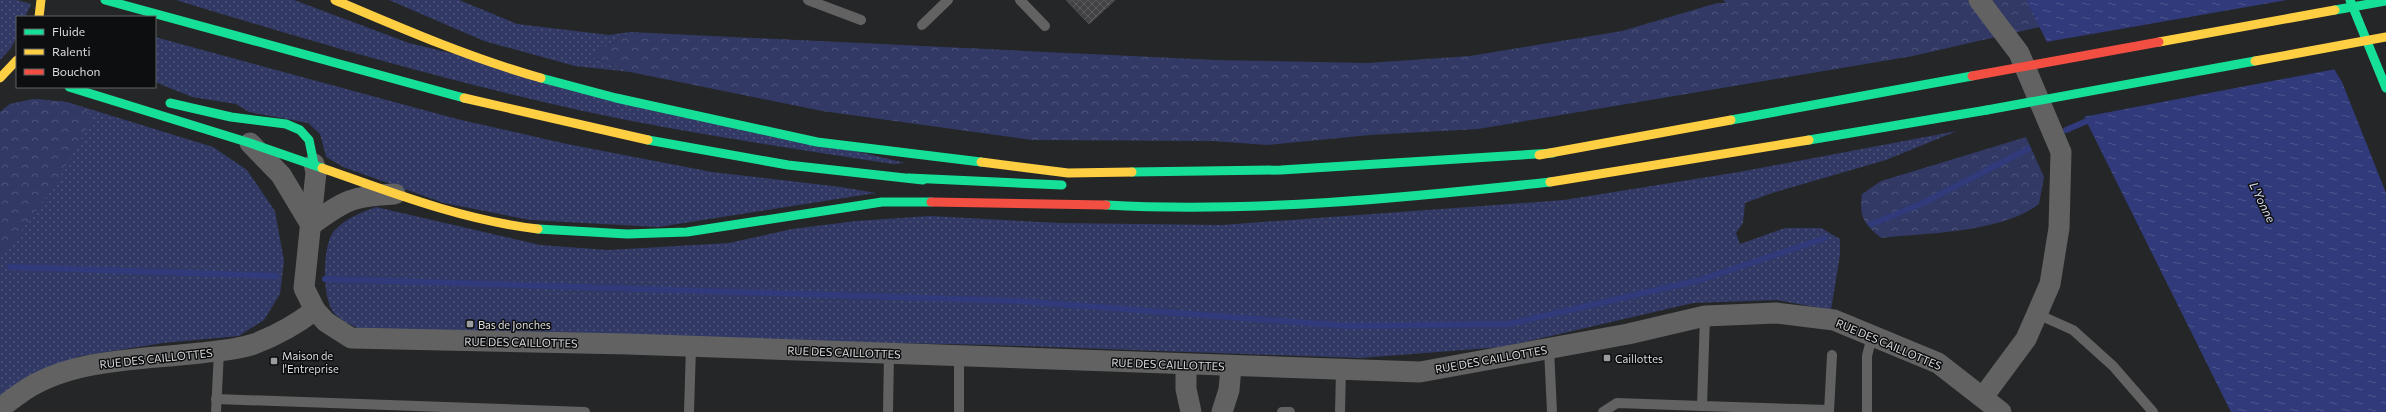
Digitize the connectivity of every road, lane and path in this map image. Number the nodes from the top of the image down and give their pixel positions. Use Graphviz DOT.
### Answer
graph roads {
  1 [pos="41,0"];
  2 [pos="105,0"];
  3 [pos="335,0"];
  4 [pos="808,0"];
  5 [pos="948,0"];
  6 [pos="1020,0"];
  7 [pos="1979,0"];
  8 [pos="2350,0"];
  9 [pos="2386,1"];
  10 [pos="39,16"];
  11 [pos="861,20"];
  12 [pos="922,26"];
  13 [pos="1045,26"];
  14 [pos="2386,37"];
  15 [pos="16,61"];
  16 [pos="0,78"];
  17 [pos="12,79"];
  18 [pos="72,88"];
  19 [pos="2386,88"];
  20 [pos="157,100"];
  21 [pos="250,144"];
  22 [pos="1553,153"];
  23 [pos="314,164"];
  24 [pos="1447,169"];
  25 [pos="909,178"];
  26 [pos="1069,186"];
  27 [pos="395,194"];
  28 [pos="1075,203"];
  29 [pos="311,225"];
  30 [pos="315,310"];
  31 [pos="2037,314"];
  32 [pos="1705,316"];
  33 [pos="1872,336"];
  34 [pos="691,347"];
  35 [pos="1549,349"];
  36 [pos="219,351"];
  37 [pos="889,354"];
  38 [pos="1832,355"];
  39 [pos="959,357"];
  40 [pos="1186,365"];
  41 [pos="1231,367"];
  42 [pos="1341,370"];
  43 [pos="1983,397"];
  44 [pos="216,399"];
  45 [pos="1702,406"];
  46 [pos="0,411"];
  47 [pos="1829,411"];
  48 [pos="216,412"];
  49 [pos="585,412"];
  50 [pos="689,412"];
  51 [pos="888,412"];
  52 [pos="959,412"];
  53 [pos="1191,412"];
  54 [pos="1222,412"];
  55 [pos="1282,412"];
  56 [pos="1290,412"];
  57 [pos="1340,412"];
  58 [pos="1552,412"];
  59 [pos="1603,412"];
  60 [pos="1867,412"];
  61 [pos="2000,412"];
  62 [pos="2153,412"];
  1 -- 10 [label="main road"];
  2 -- 25 [label="main road"];
  3 -- 22 [label="main road"];
  4 -- 11 [label="lane"];
  5 -- 12 [label="lane"];
  6 -- 13 [label="lane"];
  7 -- 31 [label="street"];
  8 -- 19 [label="main road"];
  9 -- 22 [label="main road, bridge"];
  14 -- 28 [label="main road, bridge"];
  15 -- 16 [label="main road"];
  16 -- 17 [label="main road"];
  18 -- 21 [label="main road"];
  20 -- 23 [label="main road"];
  21 -- 23 [label="main road"];
  21 -- 29 [label="street"];
  22 -- 24 [label="main road"];
  23 -- 27 [label="main road"];
  23 -- 29 [label="street, RUE DES CAILLOTTES"];
  25 -- 26 [label="main road"];
  25 -- 28 [label="main road"];
  27 -- 28 [label="main road"];
  27 -- 29 [label="street"];
  29 -- 30 [label="street, RUE DES CAILLOTTES"];
  30 -- 34 [label="street, RUE DES CAILLOTTES"];
  30 -- 36 [label="street, RUE DES CAILLOTTES"];
  31 -- 43 [label="street"];
  31 -- 62 [label="lane"];
  32 -- 33 [label="street, RUE DES CAILLOTTES"];
  32 -- 35 [label="street, RUE DES CAILLOTTES"];
  32 -- 45 [label="lane"];
  33 -- 43 [label="street, RUE DES CAILLOTTES"];
  33 -- 60 [label="lane"];
  34 -- 37 [label="street, RUE DES CAILLOTTES"];
  34 -- 50 [label="lane"];
  35 -- 42 [label="street, RUE DES CAILLOTTES"];
  35 -- 58 [label="lane"];
  36 -- 44 [label="lane"];
  36 -- 46 [label="street, RUE DES CAILLOTTES"];
  37 -- 39 [label="street, RUE DES CAILLOTTES"];
  37 -- 51 [label="lane"];
  38 -- 47 [label="lane"];
  39 -- 40 [label="street, RUE DES CAILLOTTES"];
  39 -- 52 [label="lane"];
  40 -- 41 [label="street, RUE DES CAILLOTTES"];
  40 -- 53 [label="street"];
  41 -- 42 [label="street, RUE DES CAILLOTTES"];
  41 -- 54 [label="street"];
  42 -- 57 [label="lane"];
  43 -- 61 [label="street, RUE DES CAILLOTTES"];
  44 -- 48 [label="lane"];
  44 -- 49 [label="lane"];
  45 -- 47 [label="lane"];
  45 -- 59 [label="lane"];
  55 -- 56 [label="lane"];
}
